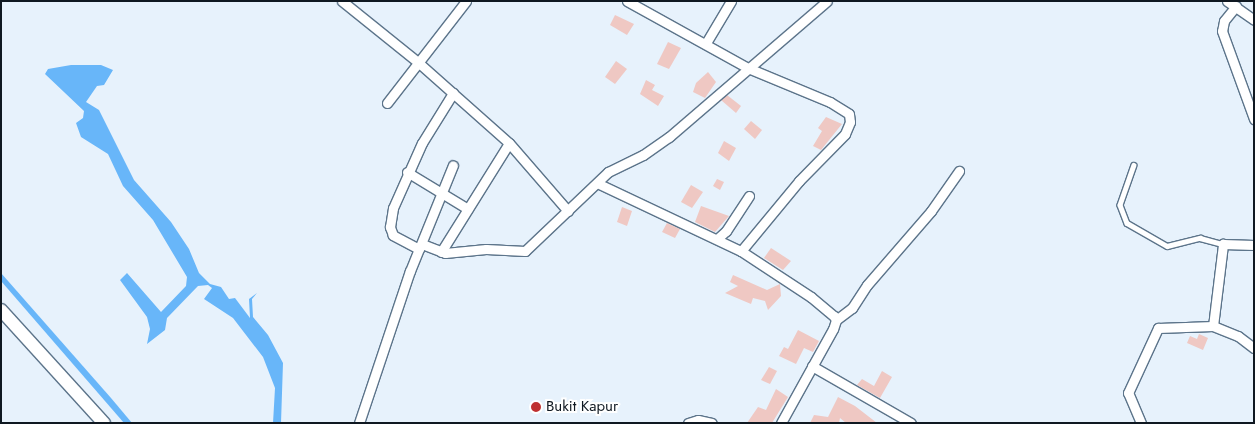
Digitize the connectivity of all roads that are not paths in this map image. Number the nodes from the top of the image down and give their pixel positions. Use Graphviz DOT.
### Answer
graph roads {
  1 [pos="342,1"];
  2 [pos="360,1"];
  3 [pos="466,1"];
  4 [pos="627,1"];
  5 [pos="731,1"];
  6 [pos="827,1"];
  7 [pos="1232,4"];
  8 [pos="354,11"];
  9 [pos="1254,20"];
  10 [pos="706,43"];
  11 [pos="420,64"];
  12 [pos="748,68"];
  13 [pos="453,93"];
  14 [pos="387,103"];
  15 [pos="1254,119"];
  16 [pos="509,143"];
  17 [pos="1134,164"];
  18 [pos="453,165"];
  19 [pos="959,171"];
  20 [pos="408,172"];
  21 [pos="597,183"];
  22 [pos="442,193"];
  23 [pos="749,196"];
  24 [pos="468,208"];
  25 [pos="568,211"];
  26 [pos="717,238"];
  27 [pos="1224,244"];
  28 [pos="1254,245"];
  29 [pos="421,246"];
  30 [pos="741,251"];
  31 [pos="441,252"];
  32 [pos="1,310"];
  33 [pos="836,320"];
  34 [pos="1213,326"];
  35 [pos="1254,348"];
  36 [pos="812,366"];
  37 [pos="905,422"];
  38 [pos="104,423"];
  39 [pos="359,423"];
  40 [pos="688,423"];
  41 [pos="712,423"];
  42 [pos="781,423"];
  43 [pos="1141,423"];
  1 -- 8 [label="street"];
  2 -- 8 [label="street"];
  3 -- 11 [label="street"];
  4 -- 10 [label="street"];
  5 -- 10 [label="street"];
  6 -- 12 [label="street"];
  7 -- 9 [label="street"];
  7 -- 15 [label="street"];
  8 -- 11 [label="street"];
  10 -- 12 [label="street"];
  11 -- 13 [label="street"];
  11 -- 14 [label="street"];
  12 -- 21 [label="street"];
  12 -- 30 [label="street"];
  13 -- 16 [label="street"];
  13 -- 20 [label="street"];
  16 -- 24 [label="street"];
  16 -- 25 [label="street"];
  17 -- 27 [label="lane"];
  18 -- 22 [label="street"];
  19 -- 33 [label="street"];
  20 -- 22 [label="street"];
  20 -- 29 [label="street"];
  21 -- 25 [label="street"];
  21 -- 26 [label="street"];
  22 -- 24 [label="street"];
  22 -- 29 [label="street"];
  23 -- 26 [label="street"];
  24 -- 31 [label="street"];
  25 -- 31 [label="street"];
  26 -- 30 [label="street"];
  27 -- 28 [label="street"];
  27 -- 34 [label="street"];
  29 -- 31 [label="street"];
  29 -- 39 [label="street"];
  30 -- 33 [label="street"];
  32 -- 38 [label="street"];
  33 -- 36 [label="street"];
  34 -- 35 [label="street"];
  34 -- 43 [label="street"];
  36 -- 37 [label="street"];
  36 -- 42 [label="street"];
  40 -- 41 [label="street"];
}
